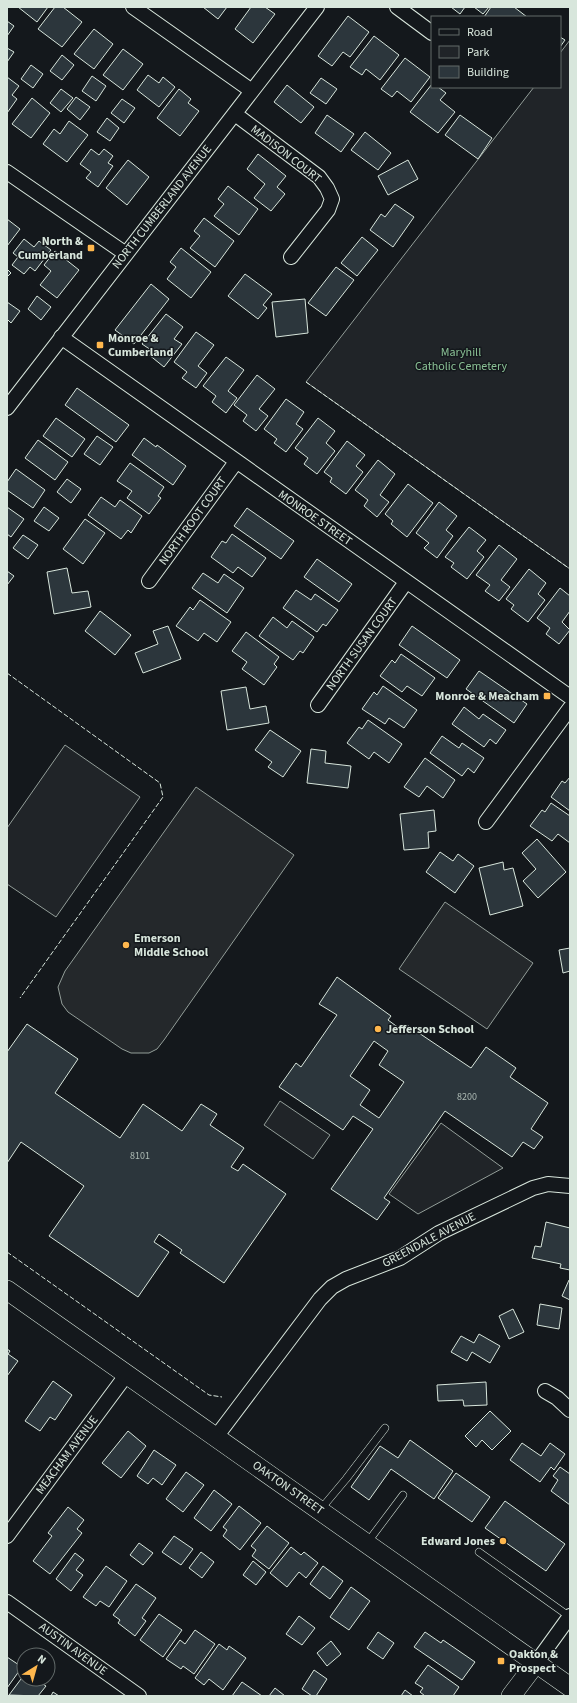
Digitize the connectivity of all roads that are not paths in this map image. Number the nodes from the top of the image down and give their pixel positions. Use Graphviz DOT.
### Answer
graph roads {
  1 [pos="133,7"];
  2 [pos="317,7"];
  3 [pos="397,7"];
  4 [pos="431,32"];
  5 [pos="252,91"];
  6 [pos="235,114"];
  7 [pos="7,172"];
  8 [pos="126,254"];
  9 [pos="291,257"];
  10 [pos="61,337"];
  11 [pos="7,408"];
  12 [pos="236,462"];
  13 [pos="149,581"];
  14 [pos="406,582"];
  15 [pos="570,697"];
  16 [pos="318,705"];
  17 [pos="570,708"];
  18 [pos="486,822"];
  19 [pos="570,1186"];
  20 [pos="7,1290"];
  21 [pos="127,1374"];
  22 [pos="545,1391"];
  23 [pos="570,1410"];
  24 [pos="385,1428"];
  25 [pos="216,1437"];
  26 [pos="403,1495"];
  27 [pos="320,1511"];
  28 [pos="7,1536"];
  29 [pos="367,1543"];
  30 [pos="478,1552"];
  31 [pos="7,1602"];
  32 [pos="570,1617"];
  33 [pos="536,1662"];
  34 [pos="570,1687"];
  35 [pos="139,1696"];
  36 [pos="511,1696"];
  1 -- 5 [label="street"];
  2 -- 5 [label="street, NORTH CUMBERLAND AVENUE"];
  3 -- 4 [label="street"];
  5 -- 6 [label="street, NORTH CUMBERLAND AVENUE"];
  6 -- 8 [label="street, NORTH CUMBERLAND AVENUE"];
  6 -- 9 [label="street, MADISON COURT"];
  7 -- 8 [label="street"];
  8 -- 10 [label="street, NORTH CUMBERLAND AVENUE"];
  10 -- 11 [label="street, NORTH CUMBERLAND AVENUE"];
  10 -- 12 [label="street, MONROE STREET"];
  12 -- 13 [label="street, NORTH ROOT COURT"];
  12 -- 14 [label="street, MONROE STREET"];
  14 -- 15 [label="street, MONROE STREET"];
  14 -- 16 [label="street, NORTH SUSAN COURT"];
  17 -- 18 [label="street"];
  19 -- 25 [label="street, GREENDALE AVENUE"];
  20 -- 21 [label="main road, OAKTON STREET"];
  21 -- 25 [label="main road, OAKTON STREET"];
  21 -- 28 [label="street, MEACHAM AVENUE"];
  22 -- 23 [label="street"];
  24 -- 27 [label="lane"];
  25 -- 27 [label="main road, OAKTON STREET"];
  26 -- 29 [label="lane"];
  27 -- 29 [label="main road, OAKTON STREET"];
  29 -- 33 [label="main road, OAKTON STREET"];
  30 -- 32 [label="lane"];
  31 -- 35 [label="street, AUSTIN AVENUE"];
  32 -- 33 [label="street"];
  33 -- 34 [label="main road, OAKTON STREET"];
  33 -- 36 [label="main road"];
}
